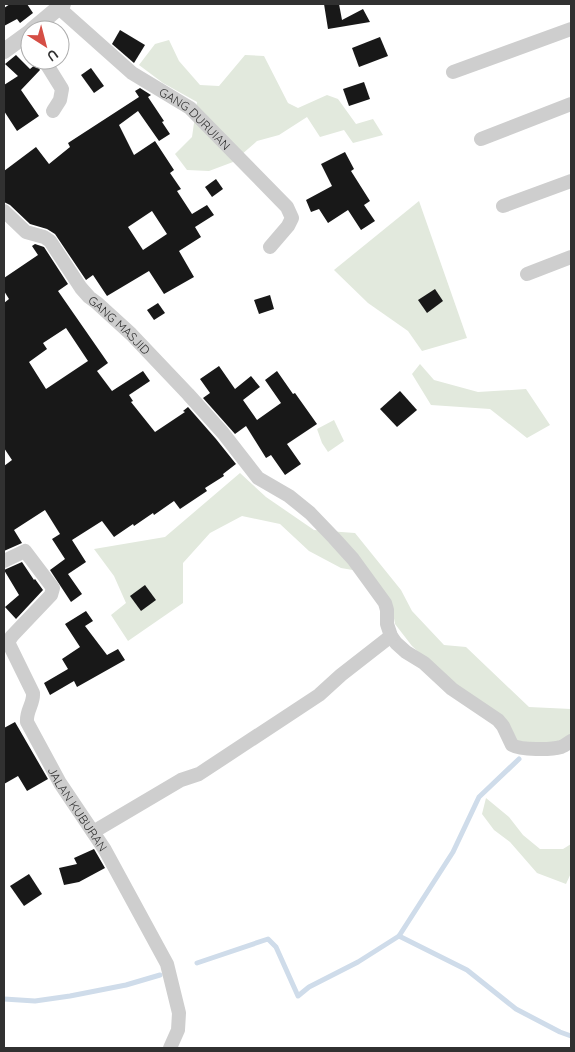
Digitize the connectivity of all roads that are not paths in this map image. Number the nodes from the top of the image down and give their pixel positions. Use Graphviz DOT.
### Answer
graph roads {
  1 [pos="61,6"];
  2 [pos="45,20"];
  3 [pos="571,29"];
  4 [pos="20,40"];
  5 [pos="4,51"];
  6 [pos="50,70"];
  7 [pos="453,72"];
  8 [pos="571,104"];
  9 [pos="53,112"];
  10 [pos="481,139"];
  11 [pos="571,181"];
  12 [pos="503,206"];
  13 [pos="4,211"];
  14 [pos="270,247"];
  15 [pos="571,258"];
  16 [pos="527,274"];
  17 [pos="4,561"];
  18 [pos="391,636"];
  19 [pos="571,741"];
  20 [pos="93,832"];
  21 [pos="170,1048"];
  1 -- 2 [label="street"];
  1 -- 14 [label="street, GANG DURUIAN"];
  3 -- 7 [label="street"];
  4 -- 5 [label="street"];
  6 -- 9 [label="street"];
  8 -- 10 [label="street"];
  11 -- 12 [label="street"];
  13 -- 18 [label="street, GANG MASJID"];
  15 -- 16 [label="street"];
  17 -- 20 [label="street, JALAN KUBURAN"];
  18 -- 19 [label="street"];
  18 -- 20 [label="street"];
  20 -- 21 [label="street, JALAN KUBURAN"];
}
